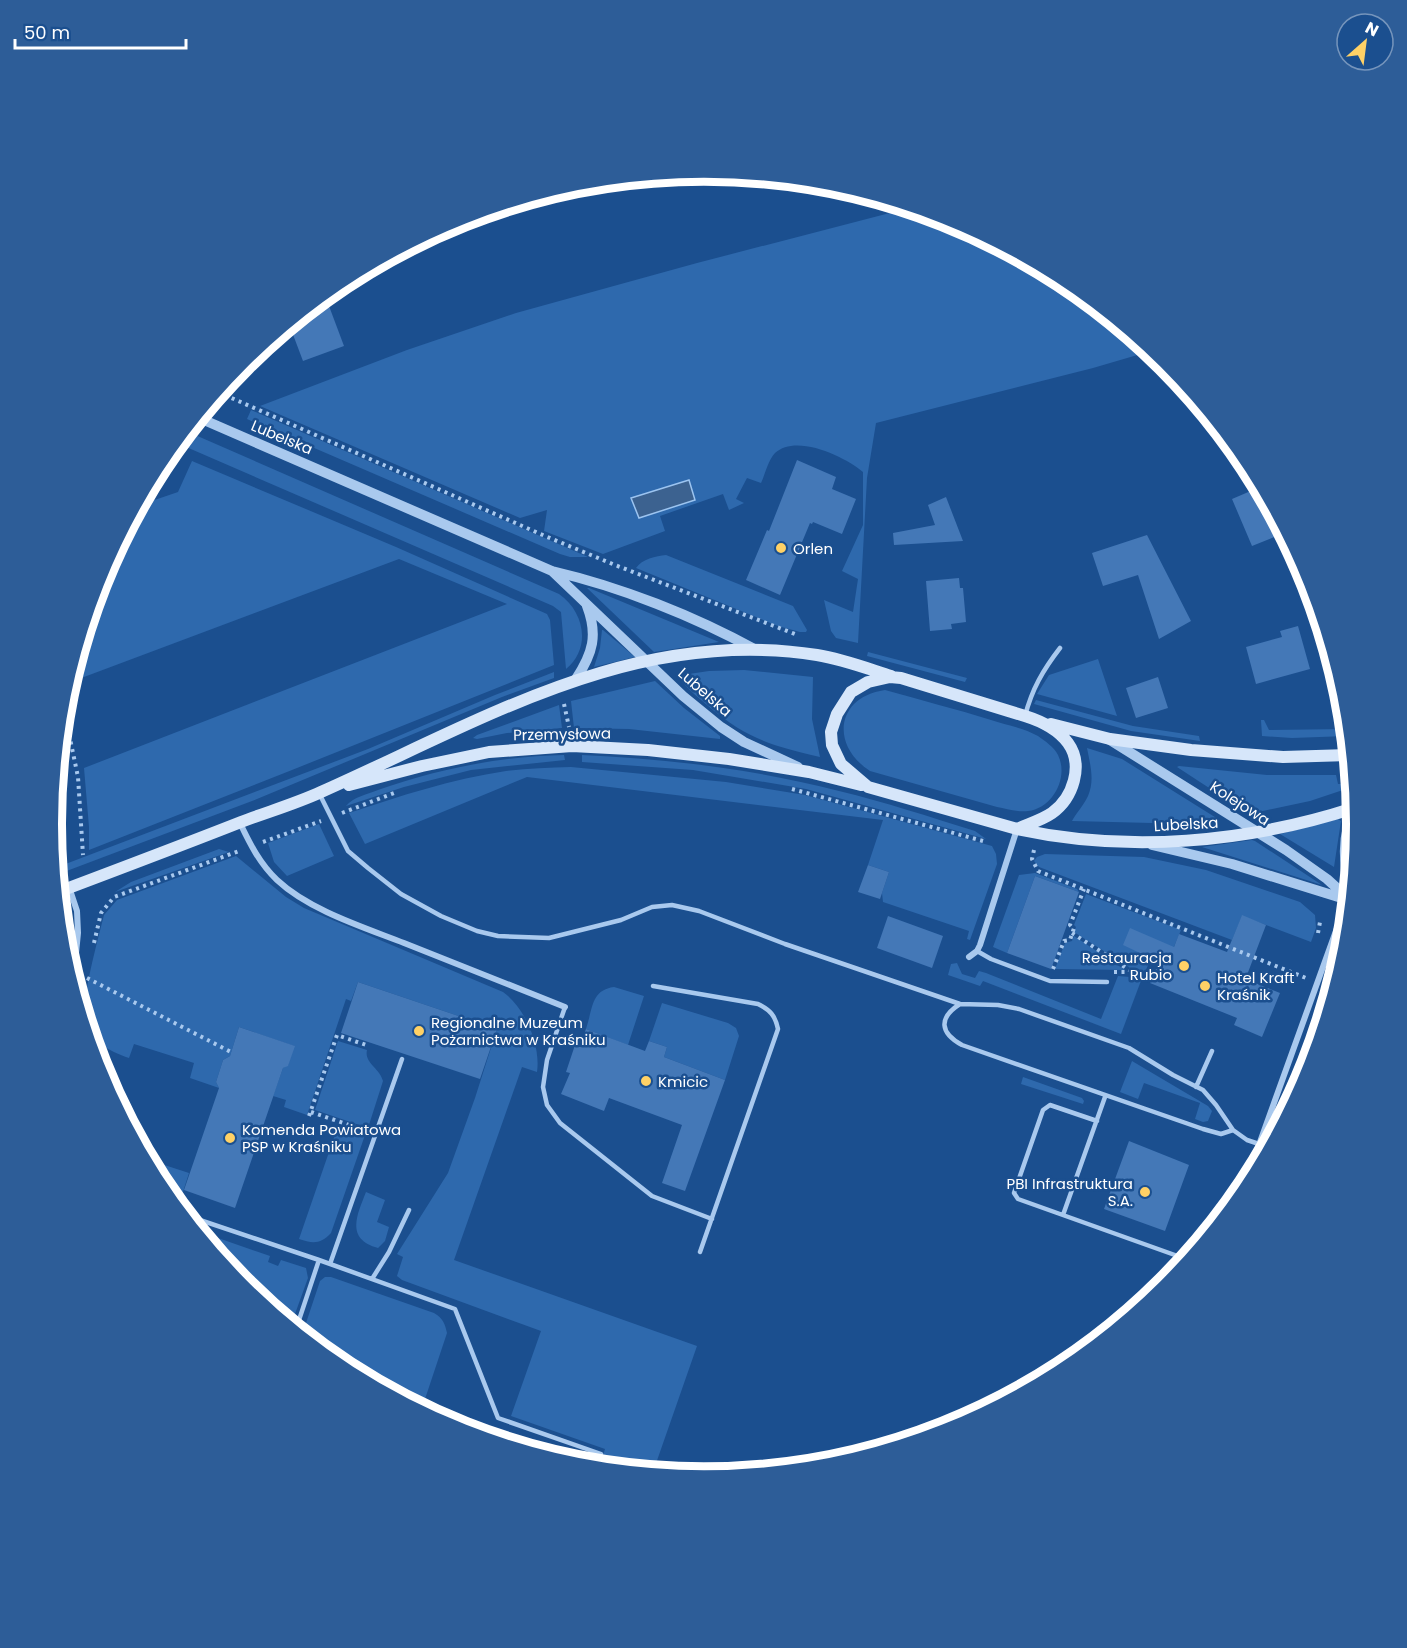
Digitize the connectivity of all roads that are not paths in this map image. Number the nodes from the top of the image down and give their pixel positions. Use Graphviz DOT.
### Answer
graph roads {
  1 [pos="205,420"];
  2 [pos="552,571"];
  3 [pos="586,603"];
  4 [pos="1060,648"];
  5 [pos="756,650"];
  6 [pos="648,661"];
  7 [pos="901,678"];
  8 [pos="576,679"];
  9 [pos="1025,716"];
  10 [pos="1044,722"];
  11 [pos="1110,740"];
  12 [pos="1341,755"];
  13 [pos="809,772"];
  14 [pos="868,787"];
  15 [pos="319,793"];
  16 [pos="1345,811"];
  17 [pos="240,823"];
  18 [pos="1017,829"];
  19 [pos="1258,832"];
  20 [pos="1134,842"];
  21 [pos="65,889"];
  22 [pos="1341,893"];
  23 [pos="66,894"];
  24 [pos="1341,898"];
  25 [pos="1336,930"];
  26 [pos="977,951"];
  27 [pos="76,957"];
  28 [pos="969,957"];
  29 [pos="1107,982"];
  30 [pos="653,986"];
  31 [pos="960,1004"];
  32 [pos="565,1007"];
  33 [pos="1212,1051"];
  34 [pos="402,1059"];
  35 [pos="1196,1087"];
  36 [pos="1105,1097"];
  37 [pos="1097,1121"];
  38 [pos="1233,1130"];
  39 [pos="1259,1144"];
  40 [pos="409,1210"];
  41 [pos="1063,1215"];
  42 [pos="198,1219"];
  43 [pos="712,1219"];
  44 [pos="700,1252"];
  45 [pos="1178,1256"];
  46 [pos="319,1260"];
  47 [pos="330,1264"];
  48 [pos="372,1280"];
  49 [pos="298,1322"];
  50 [pos="602,1454"];
  1 -- 2 [label="street, Lubelska"];
  2 -- 3 [label="street, Lubelska"];
  2 -- 5 [label="street, Lubelska"];
  3 -- 6 [label="street, Lubelska"];
  3 -- 8 [label="street"];
  4 -- 9 [label="lane"];
  5 -- 6 [label="main road, Przemysłowa"];
  5 -- 7 [label="main road, Lubelska"];
  6 -- 8 [label="main road, Przemysłowa"];
  6 -- 13 [label="street, Lubelska"];
  7 -- 9 [label="main road, Lubelska"];
  7 -- 14 [label="main road"];
  8 -- 15 [label="main road, Przemysłowa"];
  9 -- 10 [label="main road, Lubelska"];
  10 -- 11 [label="main road"];
  10 -- 18 [label="main road"];
  11 -- 12 [label="main road"];
  11 -- 19 [label="street, Kolejowa"];
  13 -- 14 [label="main road, Lubelska"];
  13 -- 15 [label="main road, Przemysłowa"];
  14 -- 18 [label="main road, Lubelska"];
  15 -- 17 [label="main road, Przemysłowa"];
  15 -- 31 [label="lane"];
  16 -- 19 [label="main road, Lubelska"];
  17 -- 21 [label="main road, Przemysłowa"];
  17 -- 32 [label="street"];
  18 -- 20 [label="main road, Lubelska"];
  18 -- 26 [label="street"];
  19 -- 20 [label="main road, Lubelska"];
  19 -- 22 [label="street, Kolejowa"];
  20 -- 24 [label="street, Kolejowa"];
  23 -- 27 [label="street"];
  25 -- 39 [label="street"];
  26 -- 28 [label="street"];
  26 -- 29 [label="lane"];
  30 -- 43 [label="lane"];
  31 -- 35 [label="lane"];
  31 -- 36 [label="lane"];
  32 -- 43 [label="lane"];
  33 -- 35 [label="lane"];
  34 -- 47 [label="lane"];
  35 -- 38 [label="lane"];
  36 -- 37 [label="lane"];
  36 -- 38 [label="lane"];
  37 -- 41 [label="lane"];
  37 -- 41 [label="lane"];
  38 -- 39 [label="lane"];
  40 -- 48 [label="lane"];
  41 -- 45 [label="lane"];
  42 -- 46 [label="lane"];
  43 -- 44 [label="lane"];
  46 -- 47 [label="lane"];
  46 -- 49 [label="lane"];
  47 -- 48 [label="lane"];
  48 -- 50 [label="lane"];
}
